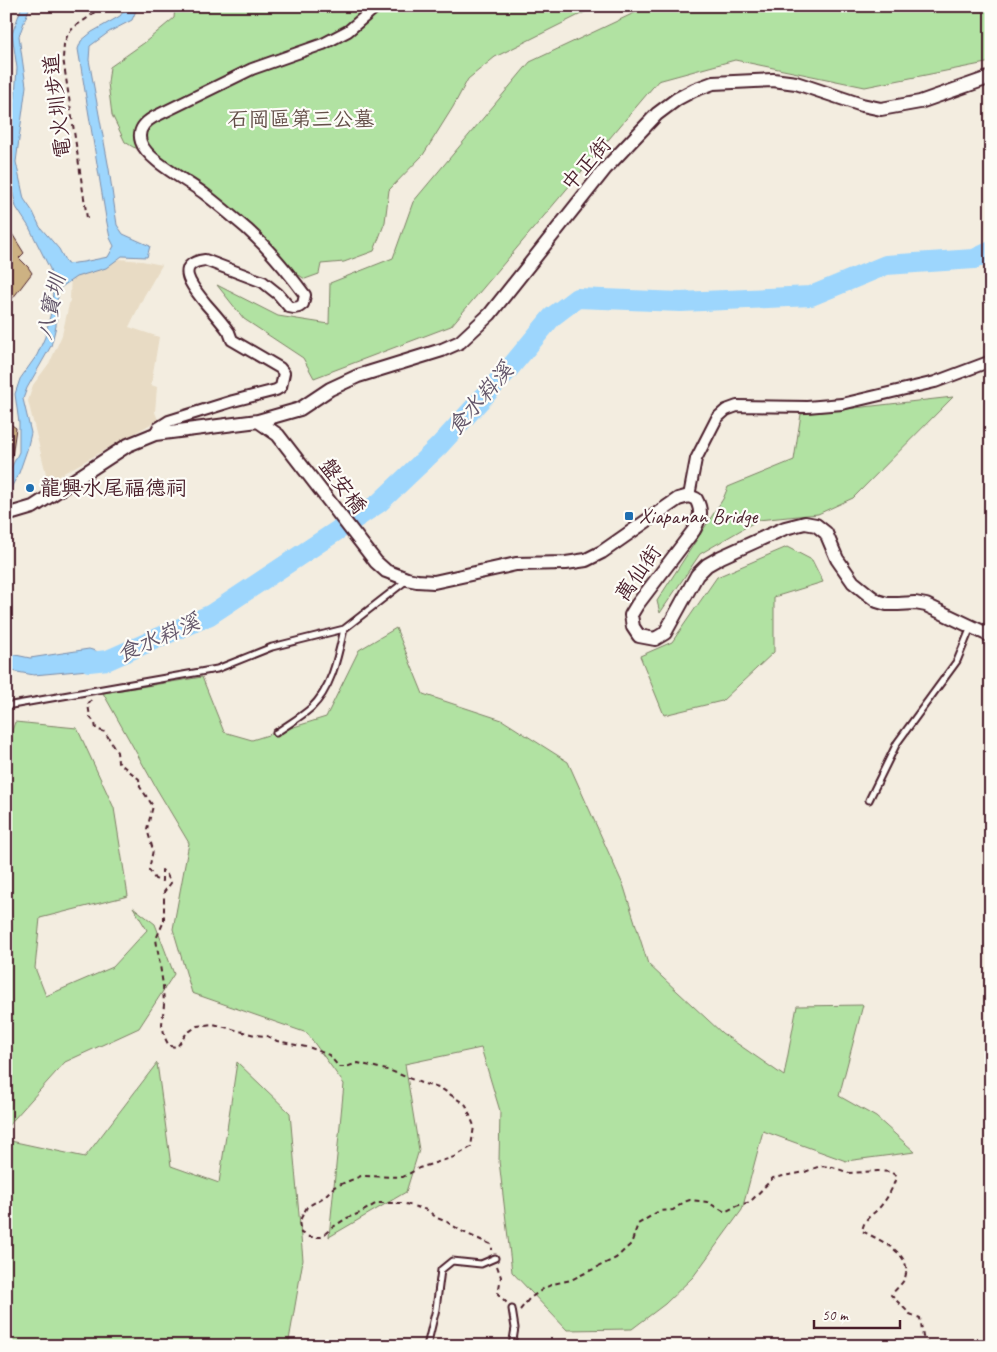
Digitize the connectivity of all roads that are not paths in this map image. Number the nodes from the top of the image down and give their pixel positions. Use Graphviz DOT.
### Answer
graph roads {
  1 [pos="377,6"];
  2 [pos="991,77"];
  3 [pos="991,361"];
  4 [pos="258,421"];
  5 [pos="155,434"];
  6 [pos="689,496"];
  7 [pos="6,515"];
  8 [pos="376,562"];
  9 [pos="407,579"];
  10 [pos="971,627"];
  11 [pos="344,629"];
  12 [pos="991,636"];
  13 [pos="6,706"];
  14 [pos="276,733"];
  15 [pos="869,800"];
  16 [pos="495,1258"];
  17 [pos="512,1309"];
  18 [pos="427,1346"];
  19 [pos="512,1346"];
  1 -- 5 [label="street"];
  2 -- 4 [label="street, 中正街"];
  3 -- 6 [label="street"];
  4 -- 5 [label="street, 中正街"];
  4 -- 8 [label="street, 盤安橋"];
  5 -- 7 [label="street, 中正街"];
  6 -- 9 [label="street, 萬仙街"];
  6 -- 10 [label="street, 萬仙街"];
  8 -- 9 [label="street, 萬仙街"];
  9 -- 11 [label="lane"];
  10 -- 12 [label="street, 萬仙街"];
  10 -- 15 [label="lane"];
  11 -- 13 [label="lane"];
  11 -- 14 [label="lane"];
  16 -- 18 [label="lane"];
  17 -- 19 [label="lane"];
}
